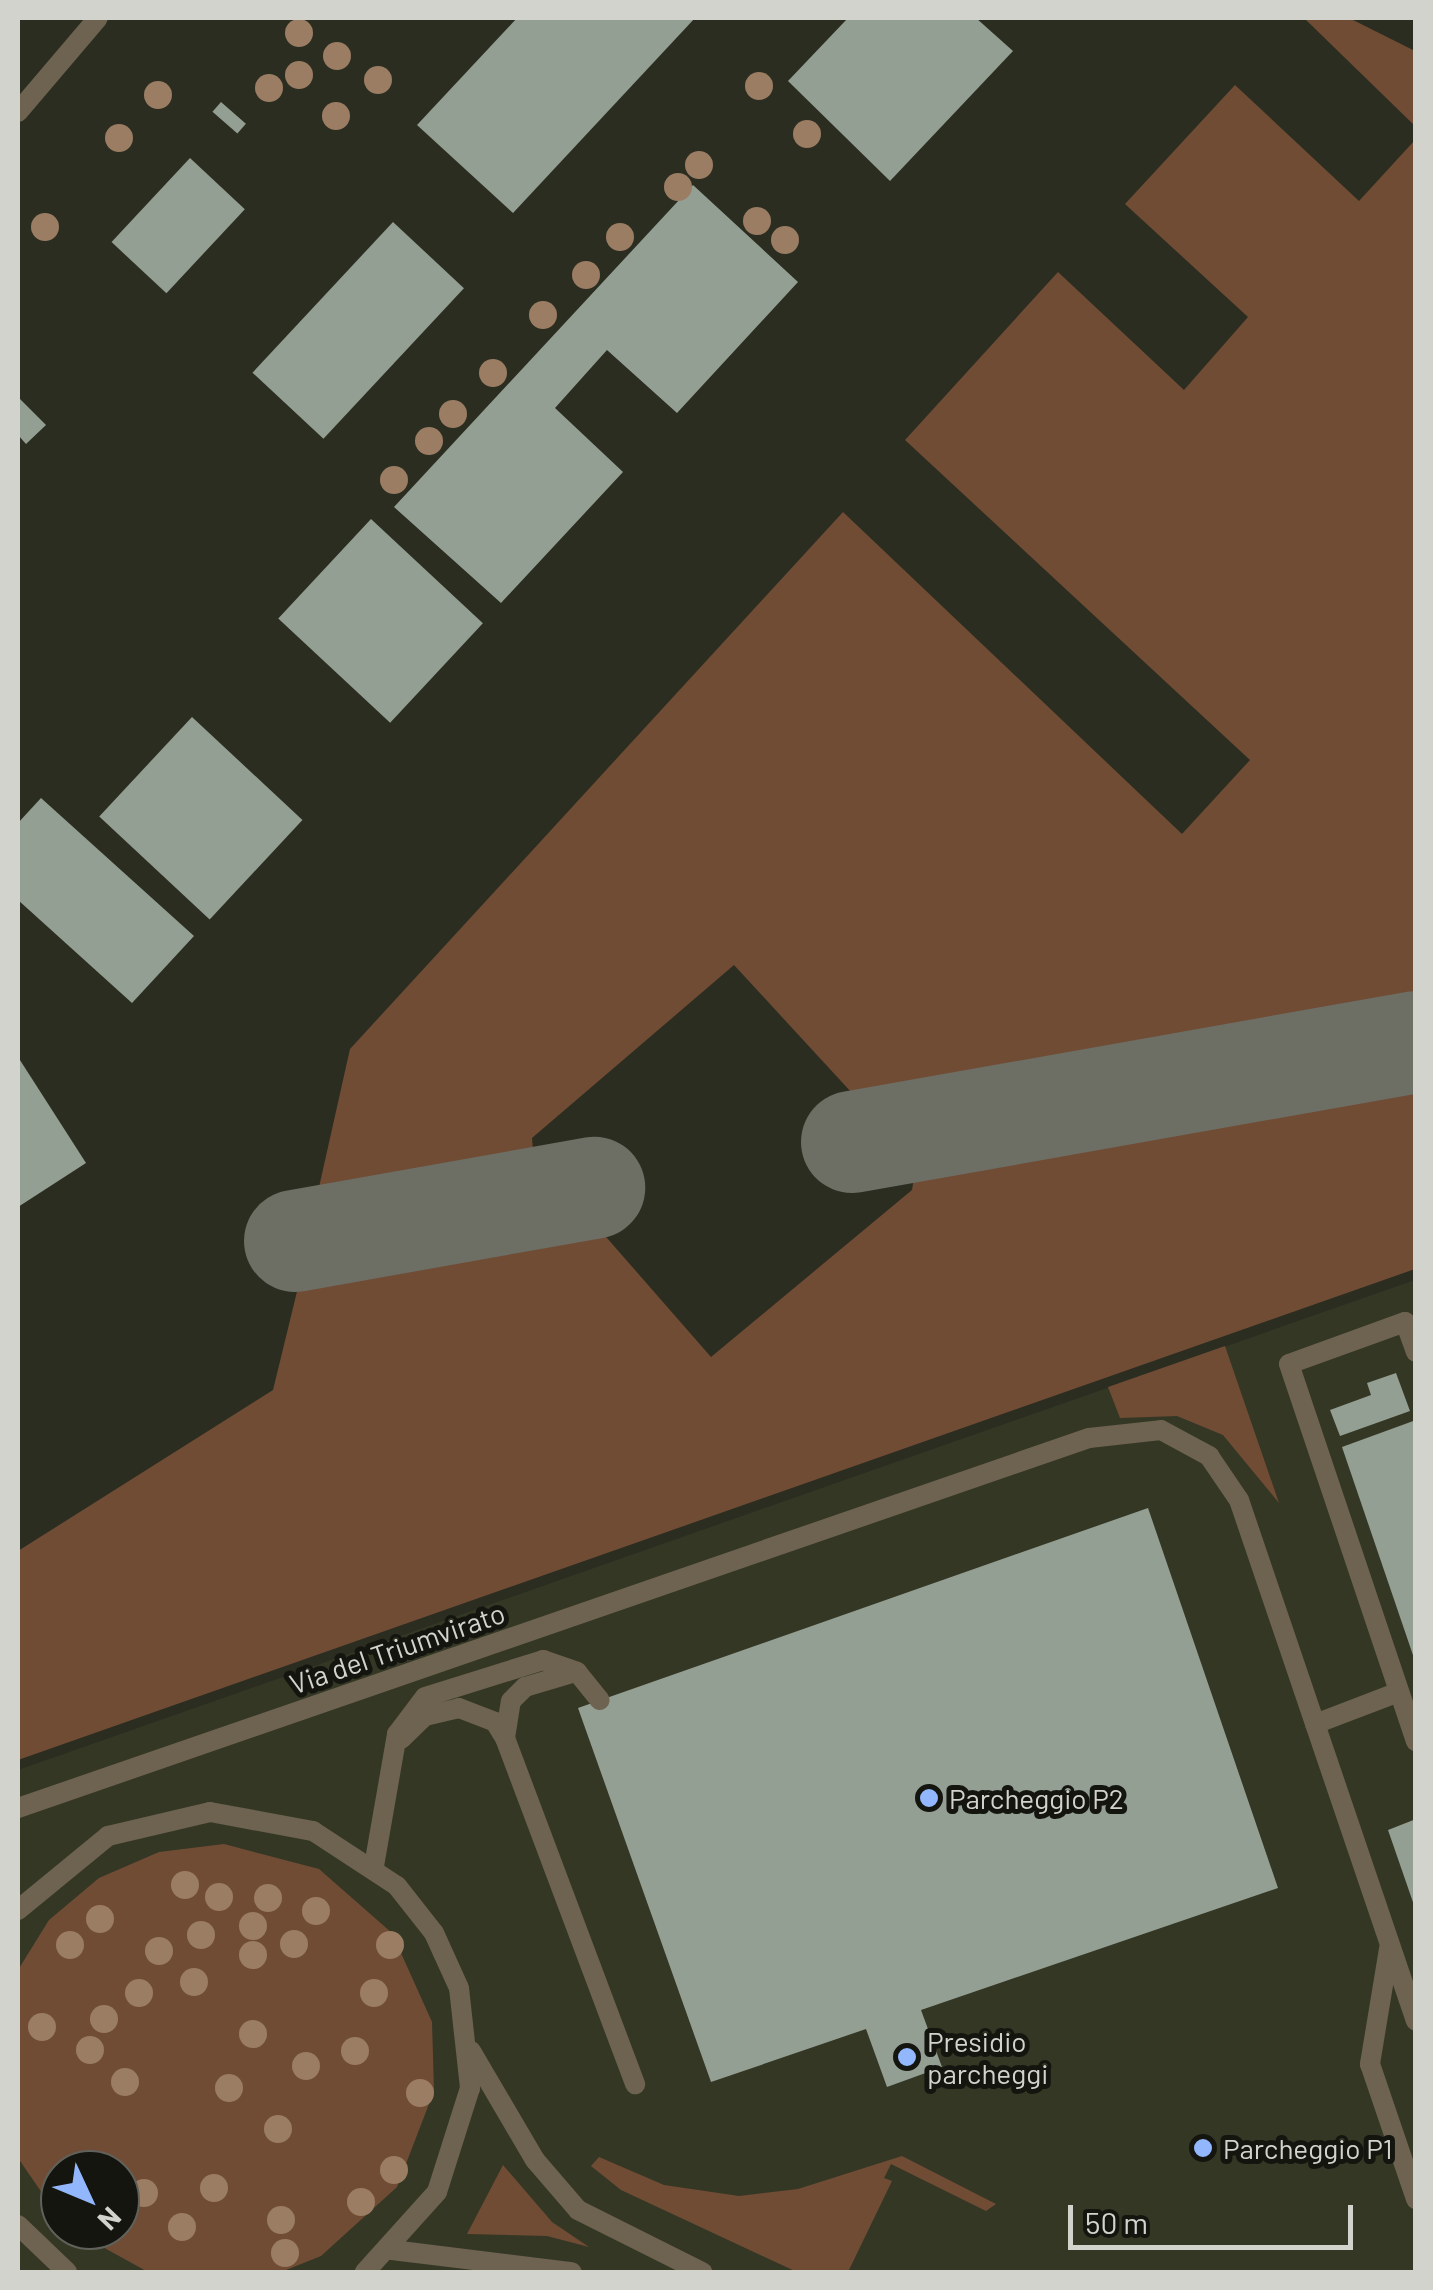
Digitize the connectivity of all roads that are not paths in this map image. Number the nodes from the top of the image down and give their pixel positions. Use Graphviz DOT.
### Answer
graph roads {
  1 [pos="98,18"];
  2 [pos="18,112"];
  3 [pos="1410,1320"];
  4 [pos="1416,1352"];
  5 [pos="577,1672"];
  6 [pos="1399,1692"];
  7 [pos="600,1700"];
  8 [pos="1314,1724"];
  9 [pos="505,1738"];
  10 [pos="1416,1741"];
  11 [pos="393,1748"];
  12 [pos="18,1808"];
  13 [pos="374,1866"];
  14 [pos="50,1875"];
  15 [pos="18,1885"];
  16 [pos="18,1910"];
  17 [pos="1389,1947"];
  18 [pos="1416,2021"];
  19 [pos="471,2052"];
  20 [pos="634,2084"];
  21 [pos="1416,2199"];
  22 [pos="18,2225"];
  23 [pos="392,2250"];
  24 [pos="67,2272"];
  25 [pos="366,2272"];
  26 [pos="572,2272"];
  27 [pos="702,2272"];
  1 -- 2 [label="street"];
  3 -- 4 [label="street"];
  3 -- 6 [label="street"];
  5 -- 7 [label="street"];
  5 -- 9 [label="street"];
  5 -- 11 [label="street"];
  6 -- 8 [label="street"];
  6 -- 10 [label="street"];
  8 -- 12 [label="street, Via del Triumvirato"];
  8 -- 17 [label="street, Via del Triumvirato"];
  9 -- 11 [label="street"];
  9 -- 20 [label="street"];
  11 -- 13 [label="street"];
  13 -- 14 [label="street"];
  13 -- 19 [label="street"];
  14 -- 15 [label="street"];
  14 -- 16 [label="street"];
  17 -- 18 [label="street, Via del Triumvirato"];
  17 -- 21 [label="street"];
  19 -- 23 [label="street"];
  19 -- 27 [label="street"];
  22 -- 24 [label="street"];
  23 -- 25 [label="street"];
  23 -- 26 [label="street"];
}
